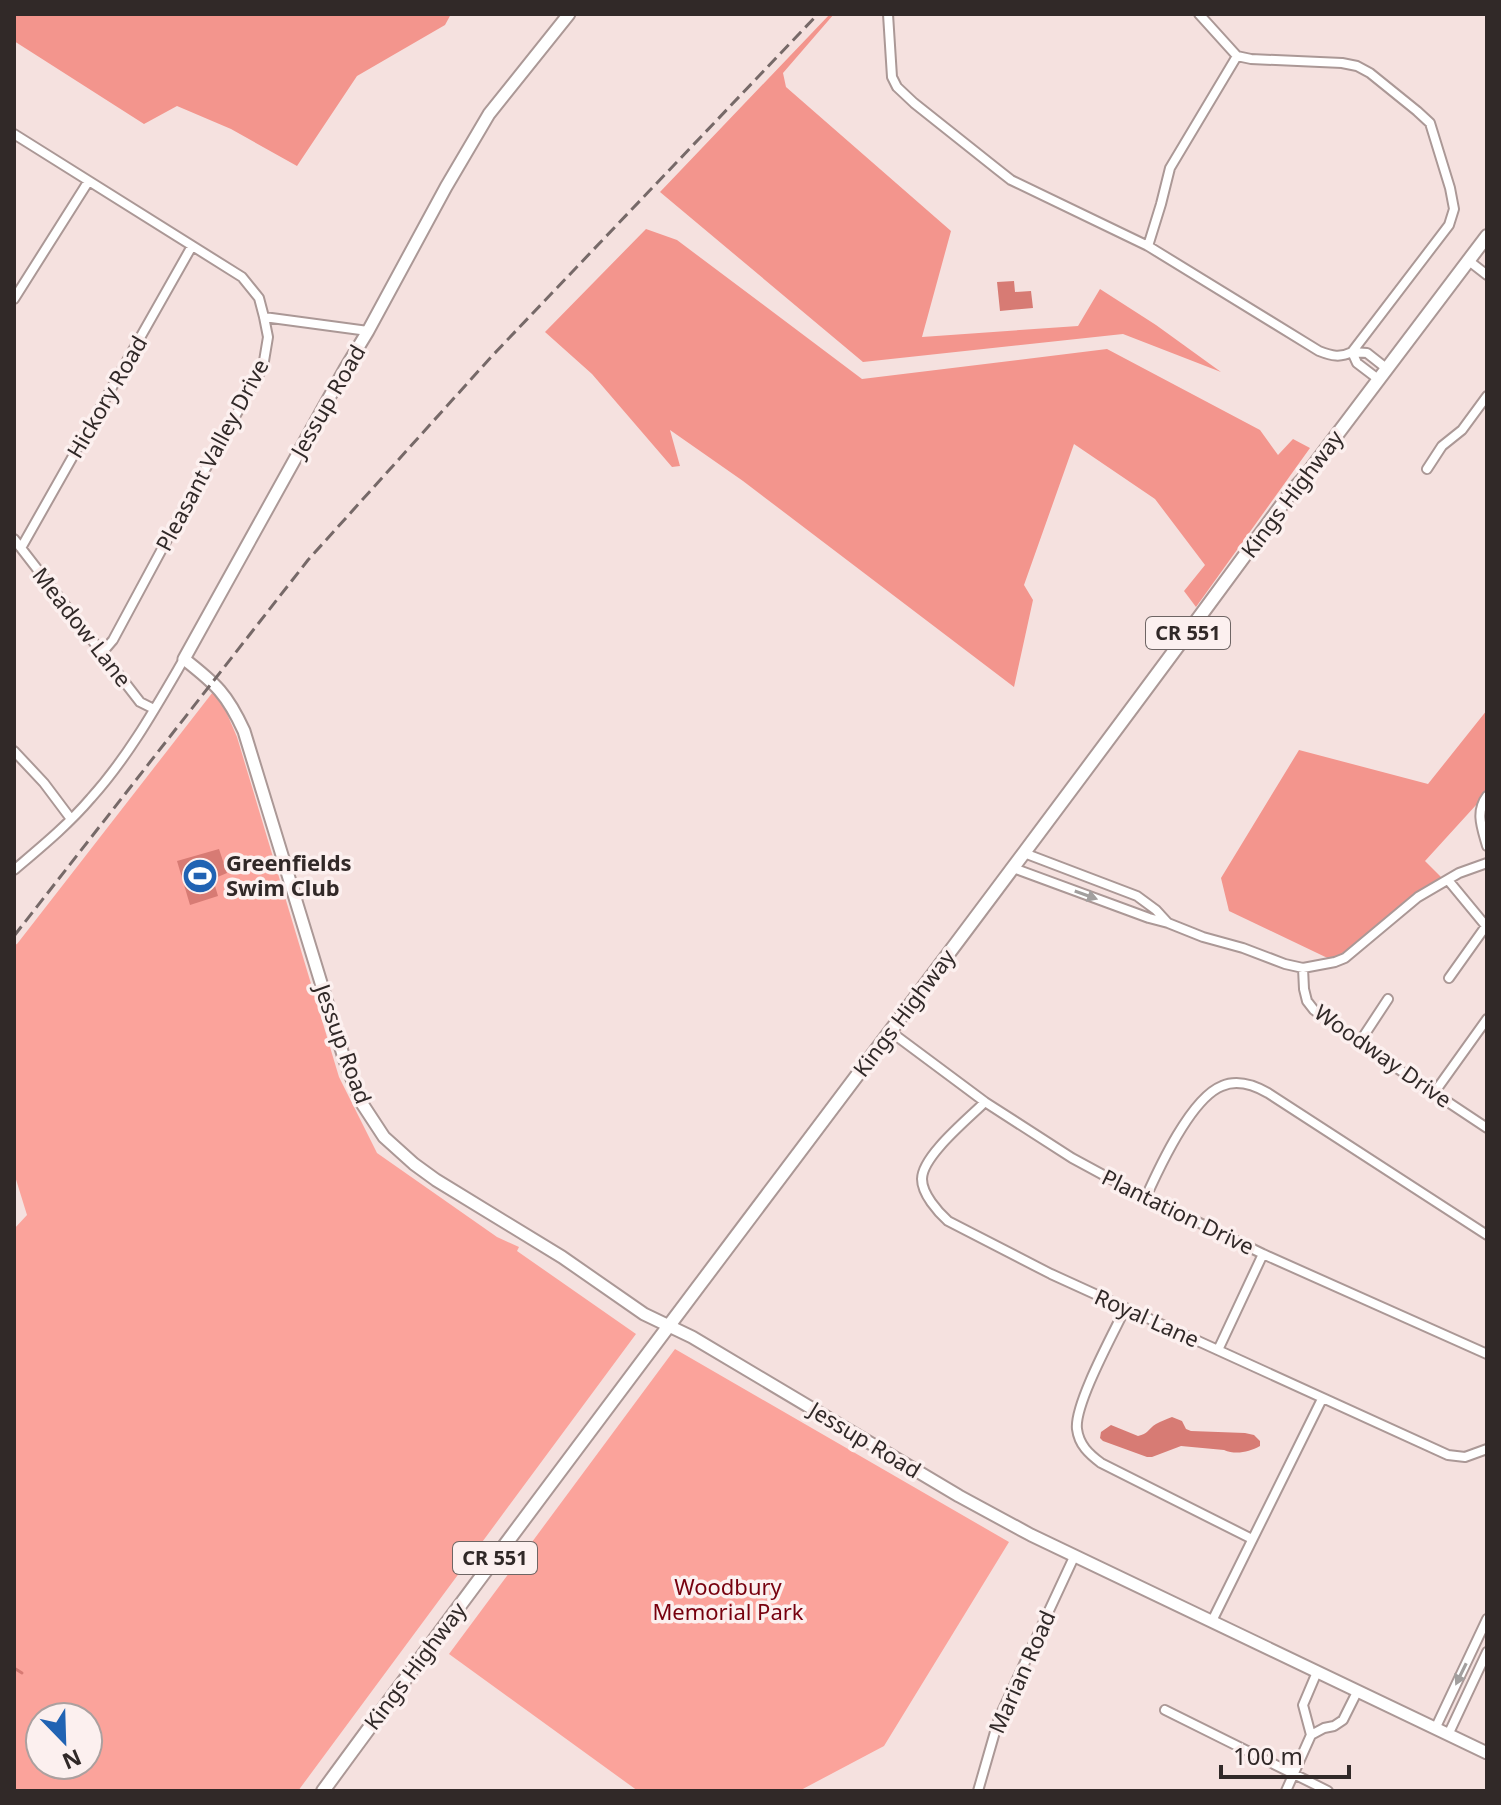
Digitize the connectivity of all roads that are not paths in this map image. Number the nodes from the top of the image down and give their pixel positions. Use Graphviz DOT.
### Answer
graph roads {
  1 [pos="569,14"];
  2 [pos="888,14"];
  3 [pos="1199,14"];
  4 [pos="1237,56"];
  5 [pos="14,134"];
  6 [pos="88,182"];
  7 [pos="1487,236"];
  8 [pos="192,246"];
  9 [pos="1148,246"];
  10 [pos="1469,261"];
  11 [pos="1487,275"];
  12 [pos="14,299"];
  13 [pos="264,317"];
  14 [pos="368,331"];
  15 [pos="1352,352"];
  16 [pos="1386,368"];
  17 [pos="1378,379"];
  18 [pos="1487,396"];
  19 [pos="1427,469"];
  20 [pos="14,539"];
  21 [pos="21,548"];
  22 [pos="101,654"];
  23 [pos="184,659"];
  24 [pos="154,709"];
  25 [pos="14,751"];
  26 [pos="1487,796"];
  27 [pos="71,819"];
  28 [pos="1487,846"];
  29 [pos="1024,853"];
  30 [pos="1487,863"];
  31 [pos="1013,868"];
  32 [pos="14,870"];
  33 [pos="1448,880"];
  34 [pos="1168,923"];
  35 [pos="1303,968"];
  36 [pos="1449,978"];
  37 [pos="1388,999"];
  38 [pos="1487,1019"];
  39 [pos="891,1032"];
  40 [pos="1359,1043"];
  41 [pos="1434,1093"];
  42 [pos="985,1102"];
  43 [pos="1487,1128"];
  44 [pos="1146,1197"];
  45 [pos="1487,1235"];
  46 [pos="1263,1254"];
  47 [pos="1125,1309"];
  48 [pos="669,1326"];
  49 [pos="1218,1350"];
  50 [pos="1487,1354"];
  51 [pos="1322,1399"];
  52 [pos="1487,1449"];
  53 [pos="1252,1539"];
  54 [pos="1074,1557"];
  55 [pos="1487,1619"];
  56 [pos="1212,1621"];
  57 [pos="1487,1652"];
  58 [pos="1317,1672"];
  59 [pos="1357,1692"];
  60 [pos="1165,1710"];
  61 [pos="1435,1729"];
  62 [pos="1311,1735"];
  63 [pos="1448,1735"];
  64 [pos="1487,1753"];
  65 [pos="1294,1774"];
  66 [pos="323,1791"];
  67 [pos="978,1791"];
  68 [pos="1286,1791"];
  69 [pos="1328,1791"];
  1 -- 14 [label="street, Jessup Road"];
  2 -- 9 [label="street"];
  3 -- 4 [label="street"];
  4 -- 9 [label="street"];
  4 -- 15 [label="street"];
  5 -- 6 [label="street, Pleasant Valley Drive"];
  6 -- 8 [label="street, Pleasant Valley Drive"];
  6 -- 12 [label="street"];
  7 -- 10 [label="main road, Kings Highway / CR 551"];
  8 -- 13 [label="street, Pleasant Valley Drive"];
  8 -- 21 [label="street, Hickory Road"];
  9 -- 15 [label="street"];
  10 -- 11 [label="street"];
  10 -- 16 [label="main road, Kings Highway / CR 551"];
  13 -- 14 [label="street"];
  13 -- 22 [label="street, Pleasant Valley Drive"];
  14 -- 23 [label="street, Jessup Road"];
  15 -- 16 [label="street"];
  15 -- 17 [label="street"];
  16 -- 17 [label="main road, Kings Highway / CR 551"];
  17 -- 29 [label="main road, Kings Highway / CR 551"];
  18 -- 19 [label="street"];
  20 -- 21 [label="street, Meadow Lane"];
  21 -- 22 [label="street, Meadow Lane"];
  22 -- 24 [label="street, Meadow Lane"];
  23 -- 24 [label="street"];
  23 -- 48 [label="street, Jessup Road"];
  24 -- 27 [label="street"];
  25 -- 27 [label="street"];
  26 -- 28 [label="street"];
  27 -- 32 [label="street"];
  29 -- 31 [label="main road, Kings Highway / CR 551"];
  29 -- 34 [label="street"];
  30 -- 33 [label="street"];
  31 -- 34 [label="street, one-way"];
  31 -- 39 [label="main road, Kings Highway / CR 551"];
  33 -- 35 [label="street"];
  33 -- 36 [label="street"];
  34 -- 35 [label="street"];
  35 -- 40 [label="street, Woodway Drive"];
  37 -- 40 [label="street"];
  38 -- 41 [label="street"];
  39 -- 42 [label="street, Plantation Drive"];
  39 -- 48 [label="main road, Kings Highway / CR 551"];
  40 -- 41 [label="street, Woodway Drive"];
  41 -- 43 [label="street, Woodway Drive"];
  42 -- 44 [label="street, Plantation Drive"];
  42 -- 47 [label="street, Royal Lane"];
  44 -- 45 [label="street"];
  44 -- 46 [label="street, Plantation Drive"];
  46 -- 49 [label="street"];
  46 -- 50 [label="street, Plantation Drive"];
  47 -- 49 [label="street, Royal Lane"];
  47 -- 53 [label="street"];
  48 -- 54 [label="street, Jessup Road"];
  48 -- 66 [label="main road, Kings Highway / CR 551"];
  49 -- 51 [label="street, Royal Lane"];
  51 -- 52 [label="street, Royal Lane"];
  51 -- 53 [label="street"];
  53 -- 56 [label="street"];
  54 -- 56 [label="street, Jessup Road"];
  54 -- 67 [label="street, Marian Road"];
  55 -- 61 [label="street, one-way"];
  56 -- 58 [label="street, Jessup Road"];
  57 -- 63 [label="street"];
  58 -- 59 [label="street, Jessup Road"];
  58 -- 62 [label="street"];
  59 -- 61 [label="street, Jessup Road"];
  59 -- 62 [label="street"];
  60 -- 65 [label="street"];
  61 -- 63 [label="street, Jessup Road"];
  62 -- 65 [label="street"];
  63 -- 64 [label="street, Jessup Road"];
  65 -- 68 [label="street"];
  65 -- 69 [label="street"];
}
